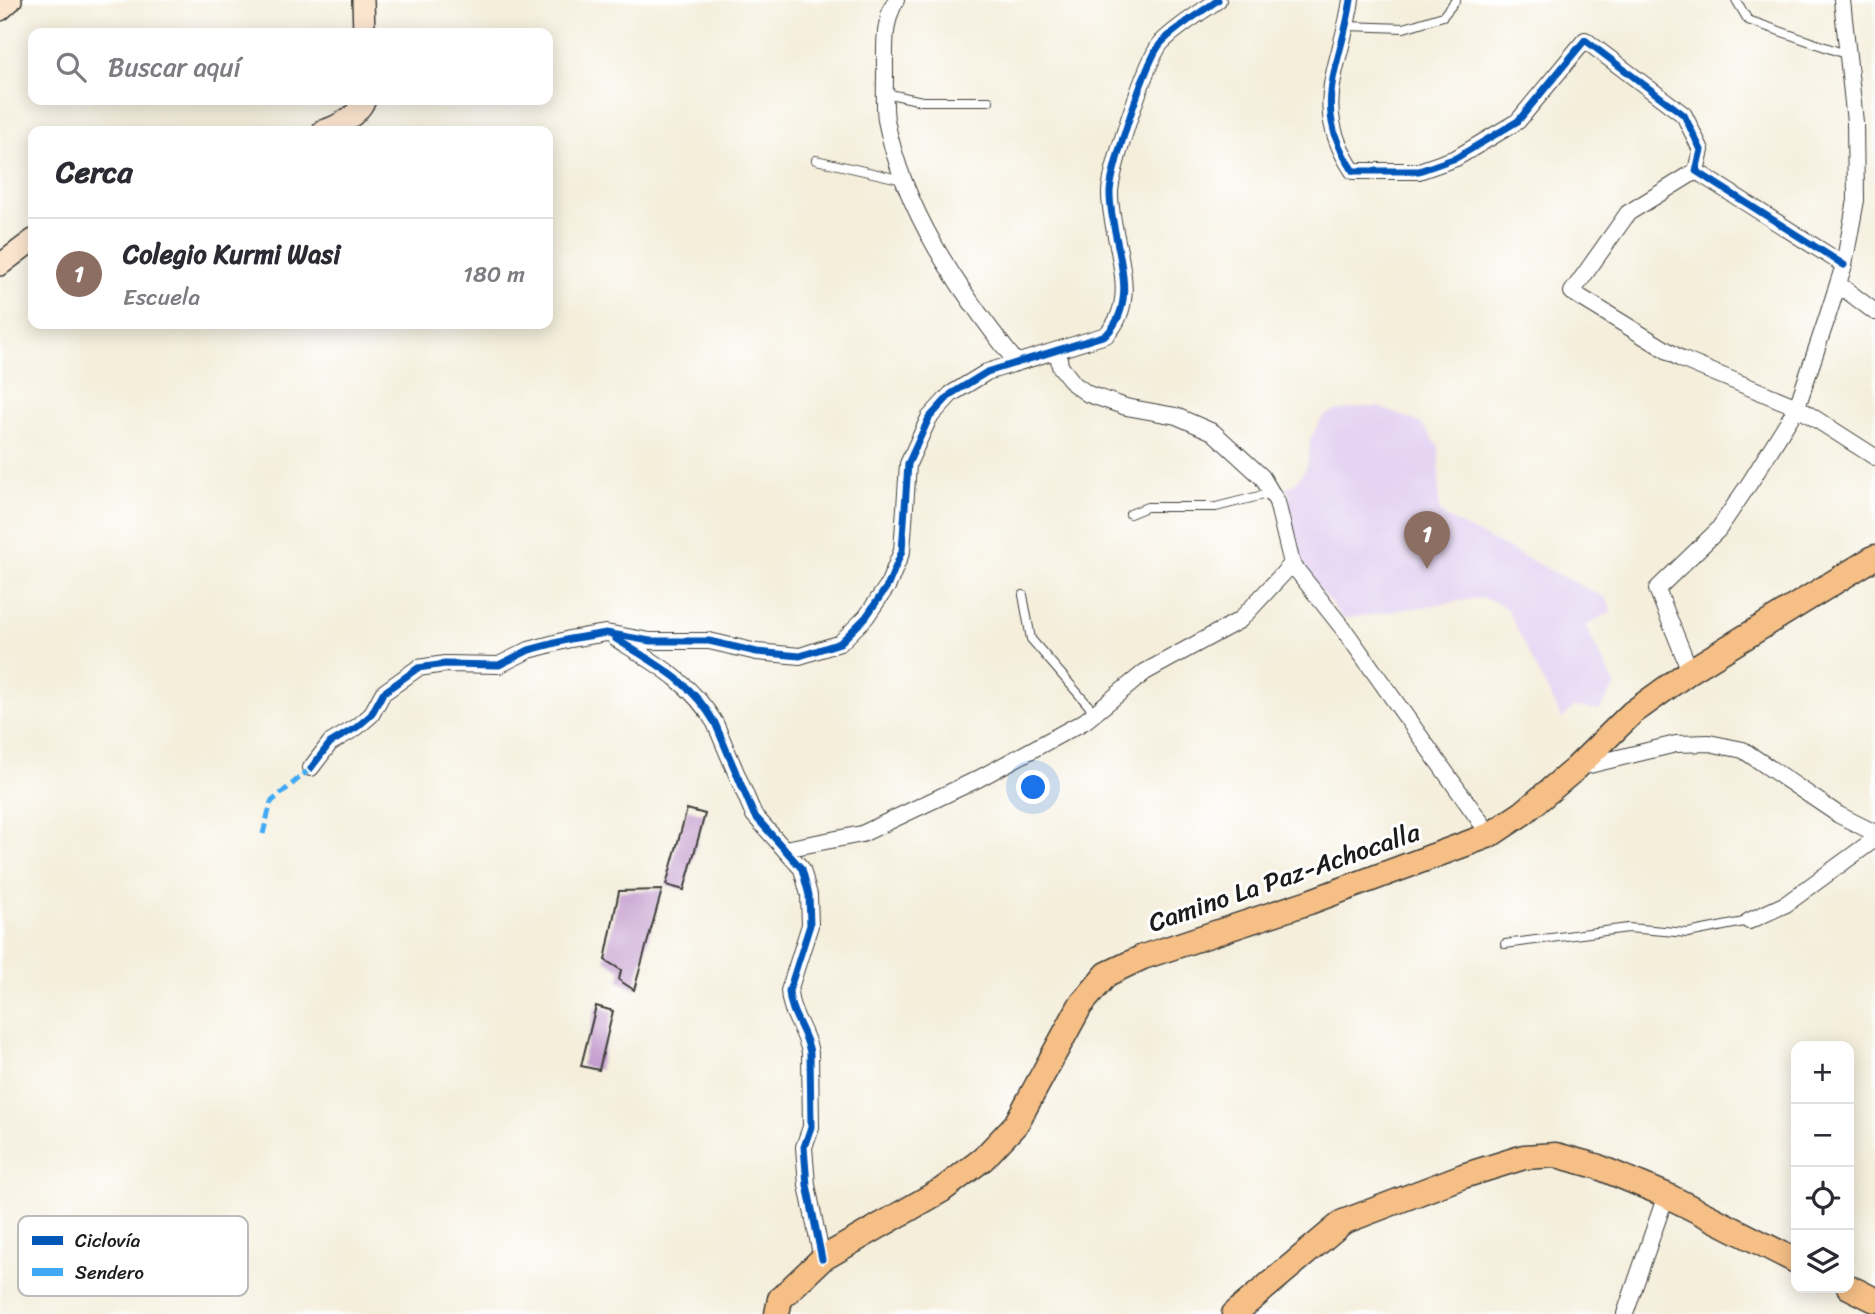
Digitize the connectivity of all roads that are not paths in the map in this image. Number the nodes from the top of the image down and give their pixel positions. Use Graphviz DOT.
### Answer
graph roads {
  1 [pos="11,0"];
  2 [pos="363,0"];
  3 [pos="896,0"];
  4 [pos="1218,0"];
  5 [pos="1351,0"];
  6 [pos="1456,0"];
  7 [pos="1736,0"];
  8 [pos="1842,0"];
  9 [pos="0,10"];
  10 [pos="1347,26"];
  11 [pos="365,28"];
  12 [pos="1848,55"];
  13 [pos="885,93"];
  14 [pos="989,101"];
  15 [pos="362,105"];
  16 [pos="338,126"];
  17 [pos="816,160"];
  18 [pos="1696,171"];
  19 [pos="904,180"];
  20 [pos="28,244"];
  21 [pos="0,265"];
  22 [pos="1844,265"];
  23 [pos="1838,284"];
  24 [pos="1875,312"];
  25 [pos="1058,351"];
  26 [pos="1016,362"];
  27 [pos="1797,407"];
  28 [pos="1875,457"];
  29 [pos="1274,497"];
  30 [pos="1130,514"];
  31 [pos="1875,557"];
  32 [pos="1293,564"];
  33 [pos="1023,595"];
  34 [pos="606,633"];
  35 [pos="1690,671"];
  36 [pos="1095,713"];
  37 [pos="310,768"];
  38 [pos="1575,769"];
  39 [pos="1875,833"];
  40 [pos="1490,835"];
  41 [pos="1875,839"];
  42 [pos="785,849"];
  43 [pos="1749,921"];
  44 [pos="1506,944"];
  45 [pos="1666,1195"];
  46 [pos="1791,1258"];
  47 [pos="822,1259"];
  48 [pos="1854,1290"];
  49 [pos="1873,1302"];
  50 [pos="777,1314"];
  51 [pos="1234,1314"];
  52 [pos="1625,1314"];
  1 -- 9 [label="main road"];
  2 -- 11 [label="main road"];
  3 -- 13 [label="street"];
  4 -- 25 [label="street"];
  5 -- 10 [label="street"];
  6 -- 10 [label="lane"];
  7 -- 12 [label="lane"];
  8 -- 12 [label="street"];
  10 -- 18 [label="street"];
  12 -- 22 [label="street"];
  13 -- 14 [label="lane"];
  13 -- 19 [label="street"];
  15 -- 16 [label="main road"];
  17 -- 19 [label="lane"];
  18 -- 22 [label="street"];
  18 -- 27 [label="street"];
  19 -- 26 [label="street"];
  20 -- 21 [label="main road"];
  22 -- 23 [label="street"];
  23 -- 24 [label="street"];
  23 -- 27 [label="street"];
  25 -- 26 [label="street"];
  25 -- 29 [label="street"];
  26 -- 34 [label="street"];
  27 -- 28 [label="street"];
  27 -- 35 [label="street"];
  29 -- 30 [label="lane"];
  29 -- 32 [label="street"];
  31 -- 35 [label="main road, Camino La Paz-Achocalla"];
  32 -- 36 [label="street"];
  32 -- 40 [label="street"];
  33 -- 36 [label="lane"];
  34 -- 37 [label="street"];
  34 -- 42 [label="street"];
  35 -- 38 [label="main road, Camino La Paz-Achocalla"];
  36 -- 42 [label="street"];
  38 -- 39 [label="street"];
  38 -- 40 [label="main road, Camino La Paz-Achocalla"];
  40 -- 47 [label="main road, Camino La Paz-Achocalla"];
  41 -- 43 [label="street"];
  42 -- 47 [label="street"];
  43 -- 44 [label="lane"];
  45 -- 46 [label="main road"];
  45 -- 51 [label="main road"];
  45 -- 52 [label="street"];
  47 -- 50 [label="main road, Camino La Paz-Achocalla"];
  48 -- 49 [label="main road"];
}
